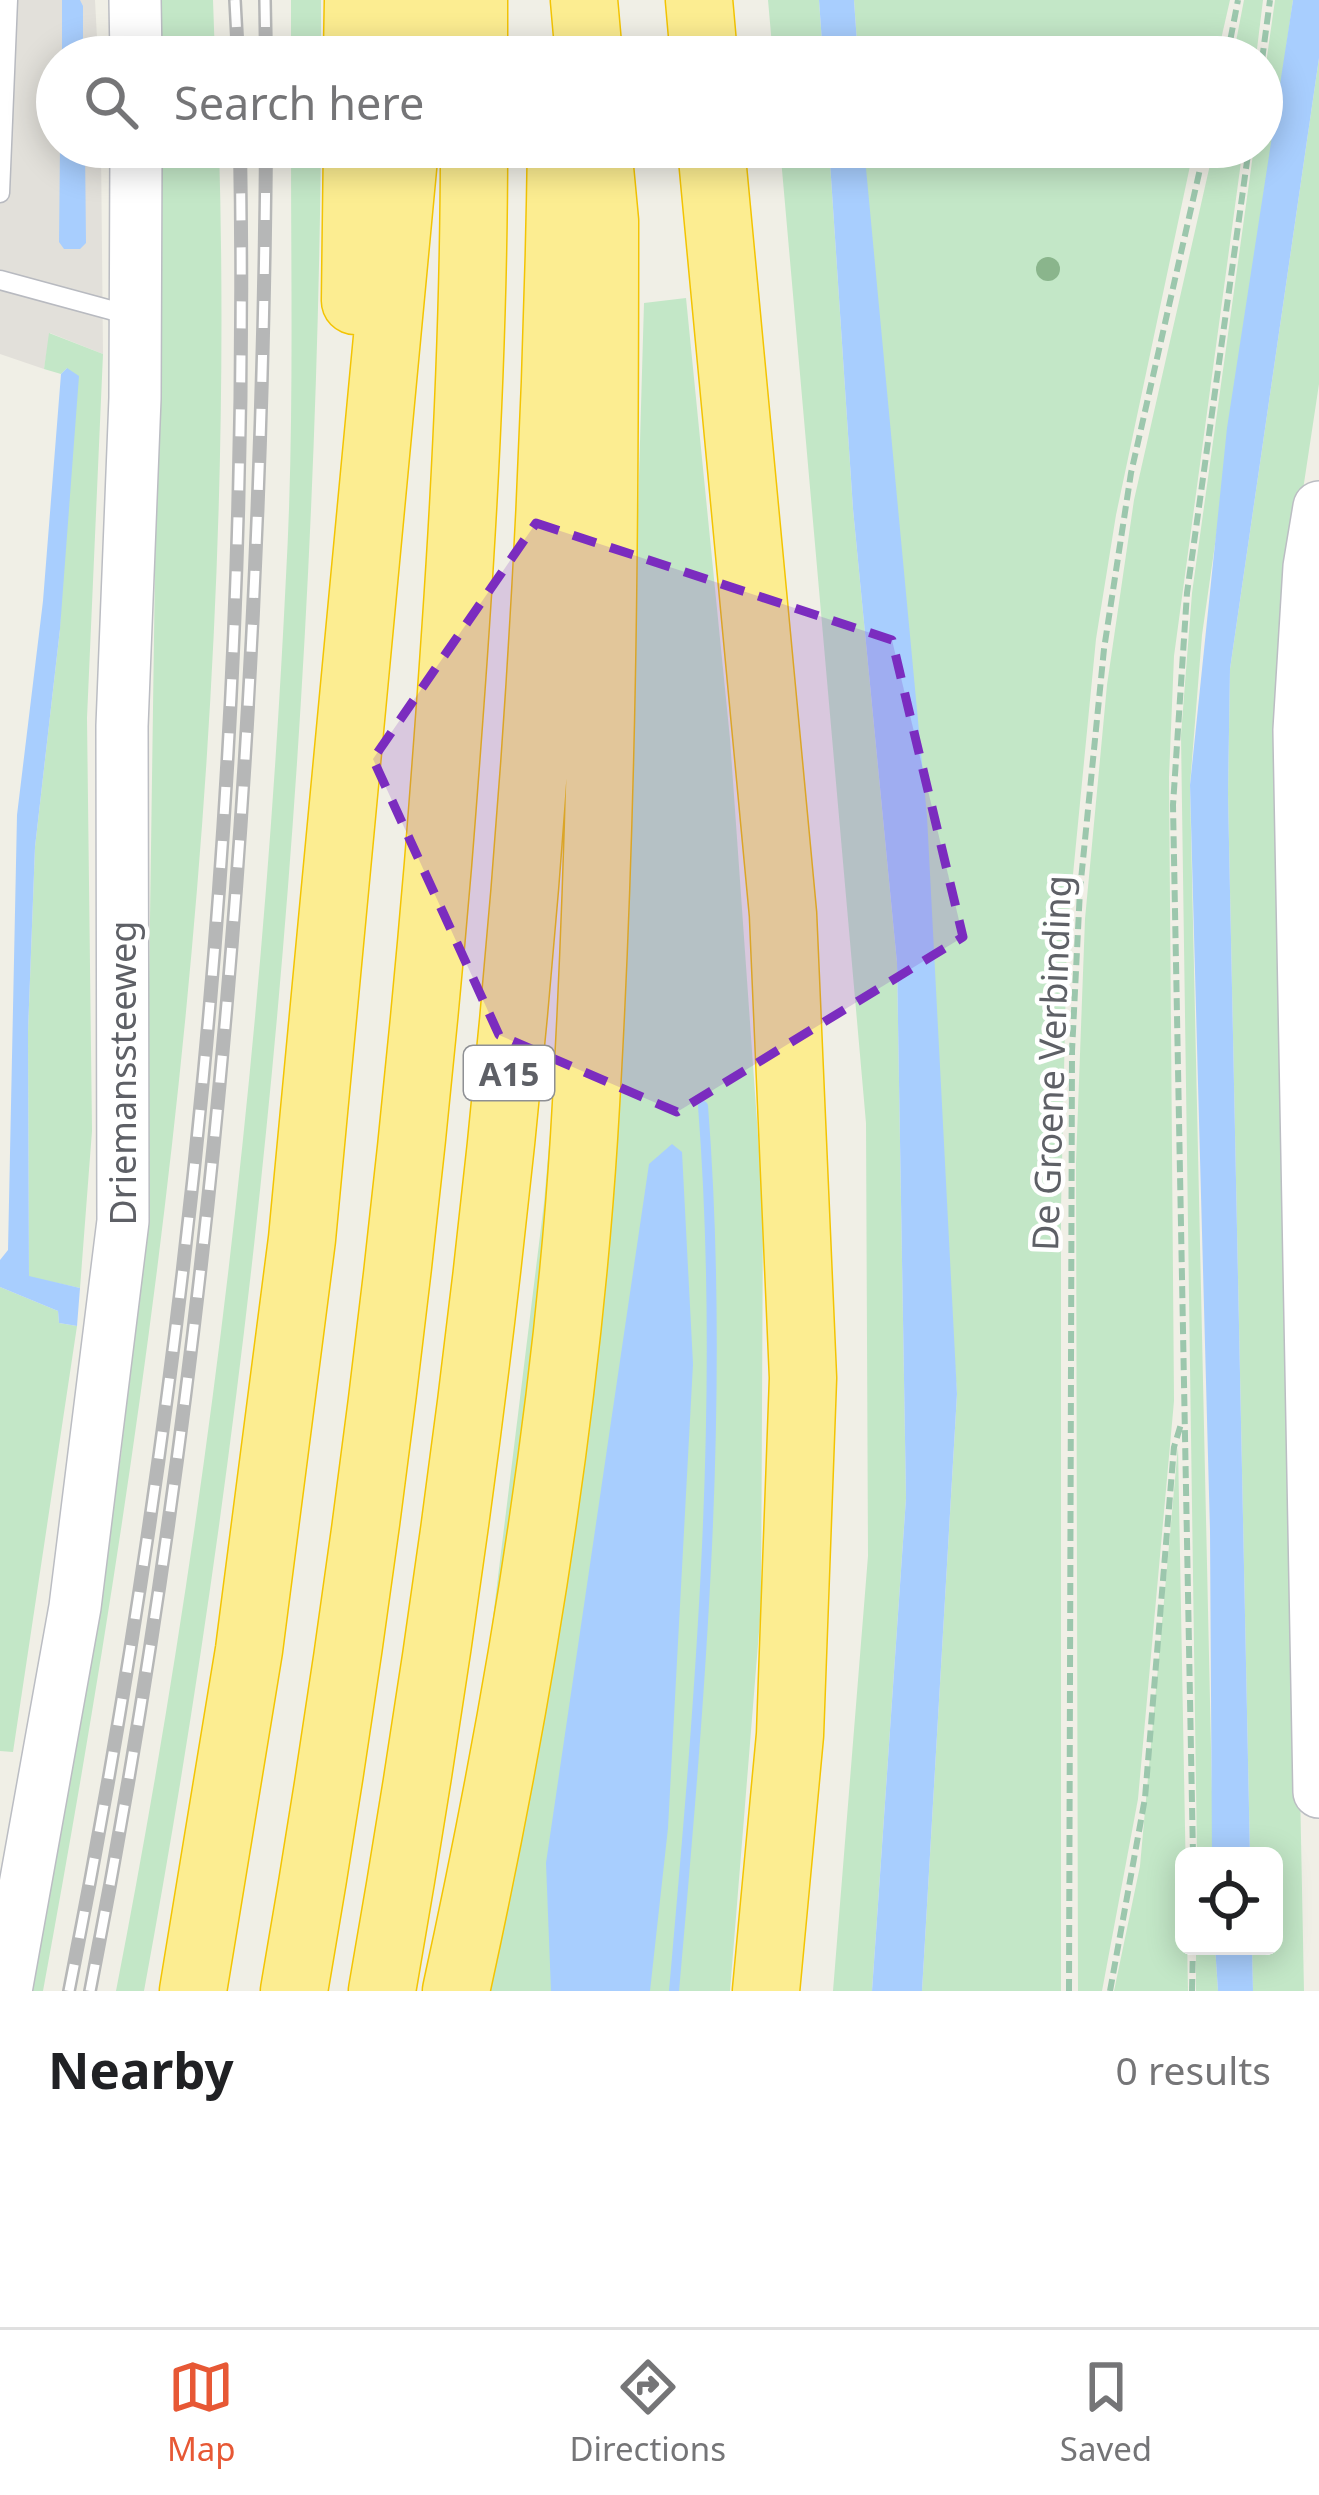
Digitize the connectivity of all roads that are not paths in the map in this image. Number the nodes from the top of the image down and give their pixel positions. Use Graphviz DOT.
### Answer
graph roads {
  1 [pos="8,0"];
  2 [pos="135,0"];
  3 [pos="358,0"];
  4 [pos="412,0"];
  5 [pos="474,0"];
  6 [pos="562,0"];
  7 [pos="584,0"];
  8 [pos="699,0"];
  9 [pos="136,36"];
  10 [pos="357,36"];
  11 [pos="411,36"];
  12 [pos="474,36"];
  13 [pos="562,36"];
  14 [pos="588,36"];
  15 [pos="702,36"];
  16 [pos="136,168"];
  17 [pos="356,168"];
  18 [pos="403,168"];
  19 [pos="473,168"];
  20 [pos="560,168"];
  21 [pos="600,168"];
  22 [pos="714,168"];
  23 [pos="0,193"];
  24 [pos="0,280"];
  25 [pos="136,317"];
  26 [pos="1319,507"];
  27 [pos="350,706"];
  28 [pos="1319,1792"];
  29 [pos="6,1991"];
  30 [pos="193,1991"];
  31 [pos="293,1991"];
  32 [pos="382,1991"];
  33 [pos="456,1991"];
  34 [pos="766,1991"];
  1 -- 23 [label="lane"];
  2 -- 9 [label="main road"];
  3 -- 10 [label="highway"];
  4 -- 11 [label="highway"];
  5 -- 12 [label="highway"];
  6 -- 13 [label="highway"];
  7 -- 14 [label="highway"];
  8 -- 15 [label="highway"];
  16 -- 25 [label="main road, Driemanssteeweg"];
  17 -- 27 [label="highway"];
  18 -- 27 [label="highway"];
  19 -- 31 [label="highway, A15"];
  20 -- 32 [label="highway, A15"];
  21 -- 33 [label="highway, A15"];
  22 -- 34 [label="highway"];
  24 -- 25 [label="lane"];
  25 -- 29 [label="main road, Driemanssteeweg"];
  26 -- 28 [label="main road"];
  27 -- 30 [label="highway"];
}
